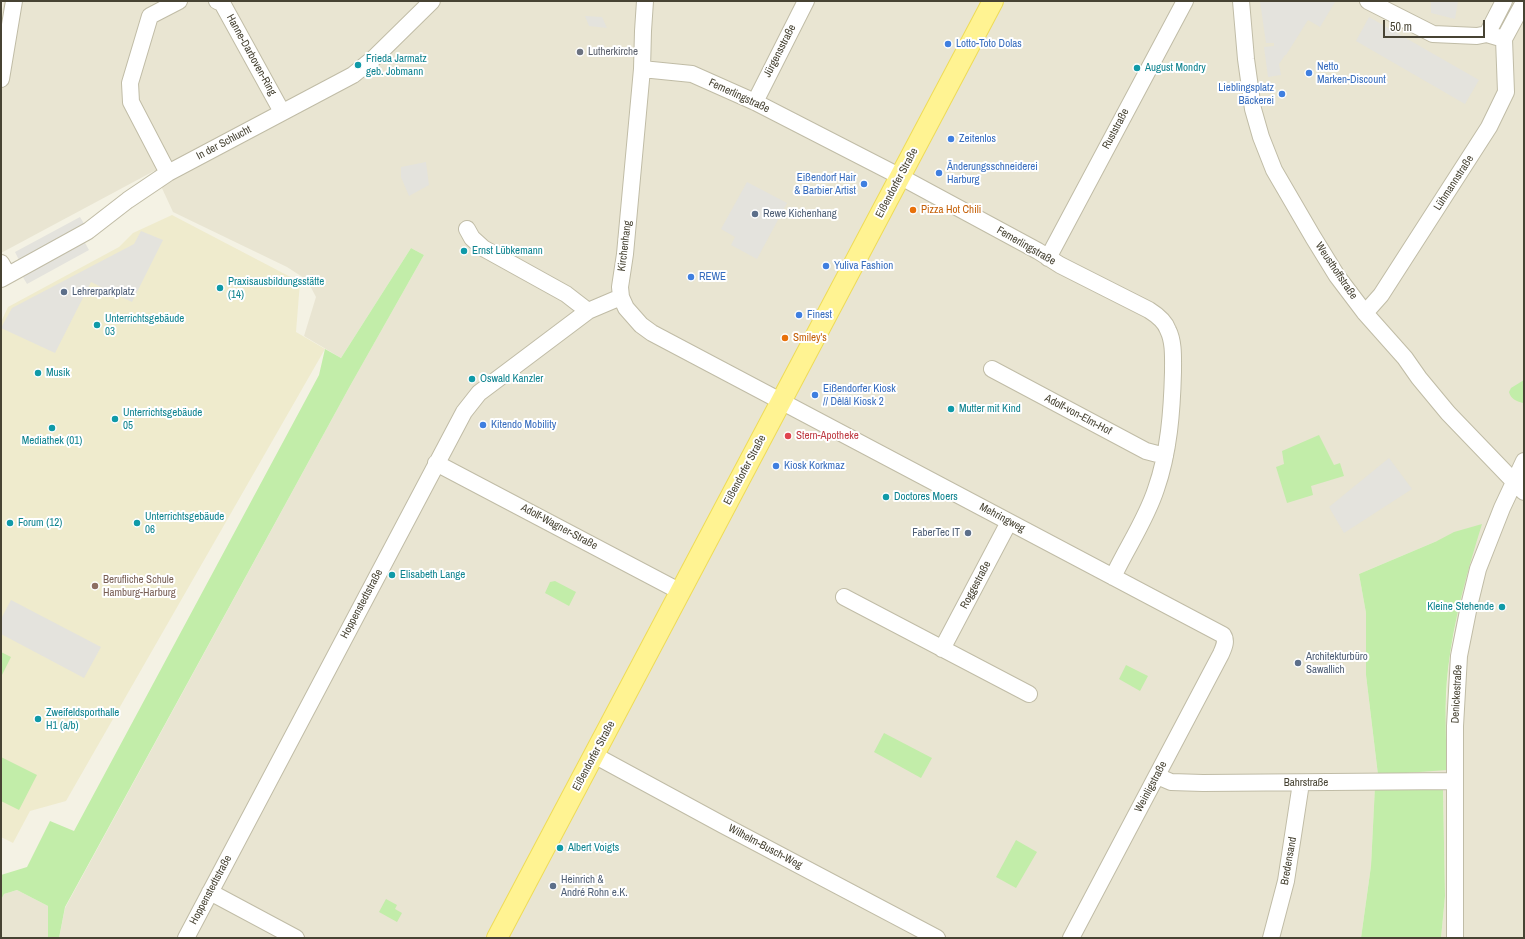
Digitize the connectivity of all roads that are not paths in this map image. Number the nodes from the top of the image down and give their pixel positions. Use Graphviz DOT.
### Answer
graph roads {
  1 [pos="14,1"];
  2 [pos="179,1"];
  3 [pos="217,1"];
  4 [pos="432,1"];
  5 [pos="645,1"];
  6 [pos="806,1"];
  7 [pos="994,1"];
  8 [pos="1185,1"];
  9 [pos="1241,1"];
  10 [pos="1368,1"];
  11 [pos="1504,1"];
  12 [pos="1524,2"];
  13 [pos="1487,34"];
  14 [pos="1504,39"];
  15 [pos="642,69"];
  16 [pos="1,79"];
  17 [pos="755,102"];
  18 [pos="282,112"];
  19 [pos="168,173"];
  20 [pos="901,177"];
  21 [pos="467,229"];
  22 [pos="1051,253"];
  23 [pos="3,272"];
  24 [pos="621,297"];
  25 [pos="588,311"];
  26 [pos="1365,312"];
  27 [pos="992,369"];
  28 [pos="781,401"];
  29 [pos="1165,456"];
  30 [pos="1524,461"];
  31 [pos="436,463"];
  32 [pos="1519,487"];
  33 [pos="1009,522"];
  34 [pos="1113,577"];
  35 [pos="681,592"];
  36 [pos="844,597"];
  37 [pos="1223,635"];
  38 [pos="942,648"];
  39 [pos="1028,694"];
  40 [pos="594,755"];
  41 [pos="1157,776"];
  42 [pos="1455,782"];
  43 [pos="1301,783"];
  44 [pos="210,892"];
  45 [pos="186,938"];
  46 [pos="296,938"];
  47 [pos="497,938"];
  48 [pos="937,938"];
  49 [pos="1071,938"];
  50 [pos="1271,938"];
  51 [pos="1456,938"];
  1 -- 16 [label="street"];
  2 -- 19 [label="street"];
  3 -- 18 [label="street, Hanne-Darboven-Ring"];
  4 -- 18 [label="street, In der Schlucht"];
  5 -- 15 [label="street, Kirchenhang"];
  6 -- 17 [label="street, Jürgensstraße"];
  7 -- 20 [label="main road, Eißendorfer Straße"];
  8 -- 22 [label="street, Ruststraße"];
  9 -- 26 [label="street, Weusthoffstraße"];
  10 -- 13 [label="street"];
  11 -- 13 [label="street"];
  12 -- 14 [label="street"];
  13 -- 14 [label="street"];
  14 -- 26 [label="street, Lühmannstraße"];
  15 -- 17 [label="street, Femerlingstraße"];
  15 -- 24 [label="street, Kirchenhang"];
  17 -- 20 [label="street, Femerlingstraße"];
  18 -- 19 [label="street, In der Schlucht"];
  19 -- 23 [label="street, In der Schlucht"];
  20 -- 22 [label="street, Femerlingstraße"];
  20 -- 28 [label="main road, Eißendorfer Straße"];
  21 -- 25 [label="street"];
  22 -- 29 [label="street, Femerlingstraße"];
  24 -- 25 [label="street, Hoppenstedtstraße"];
  24 -- 28 [label="street, Kirchenhang"];
  25 -- 31 [label="street, Hoppenstedtstraße"];
  26 -- 32 [label="street, Weusthoffstraße"];
  27 -- 29 [label="street, Adolf-von-Elm-Hof"];
  28 -- 33 [label="street, Mehringweg"];
  28 -- 35 [label="main road, Eißendorfer Straße"];
  29 -- 34 [label="street, Femerlingstraße"];
  30 -- 32 [label="street, Denickestraße"];
  31 -- 35 [label="street, Adolf-Wagner-Straße"];
  31 -- 44 [label="street, Hoppenstedtstraße"];
  32 -- 42 [label="street, Denickestraße"];
  33 -- 34 [label="street, Mehringweg"];
  33 -- 38 [label="street, Roggestraße"];
  34 -- 37 [label="street, Mehringweg"];
  35 -- 40 [label="main road, Eißendorfer Straße"];
  36 -- 38 [label="street"];
  37 -- 41 [label="street, Weinligstraße"];
  38 -- 39 [label="street"];
  40 -- 47 [label="main road, Eißendorfer Straße"];
  40 -- 48 [label="street, Wilhelm-Busch-Weg"];
  41 -- 43 [label="street, Bahrstraße"];
  41 -- 49 [label="street, Weinligstraße"];
  42 -- 43 [label="street, Bahrstraße"];
  42 -- 51 [label="street, Denickestraße"];
  43 -- 50 [label="street, Bredensand"];
  44 -- 45 [label="street, Hoppenstedtstraße"];
  44 -- 46 [label="street"];
}
